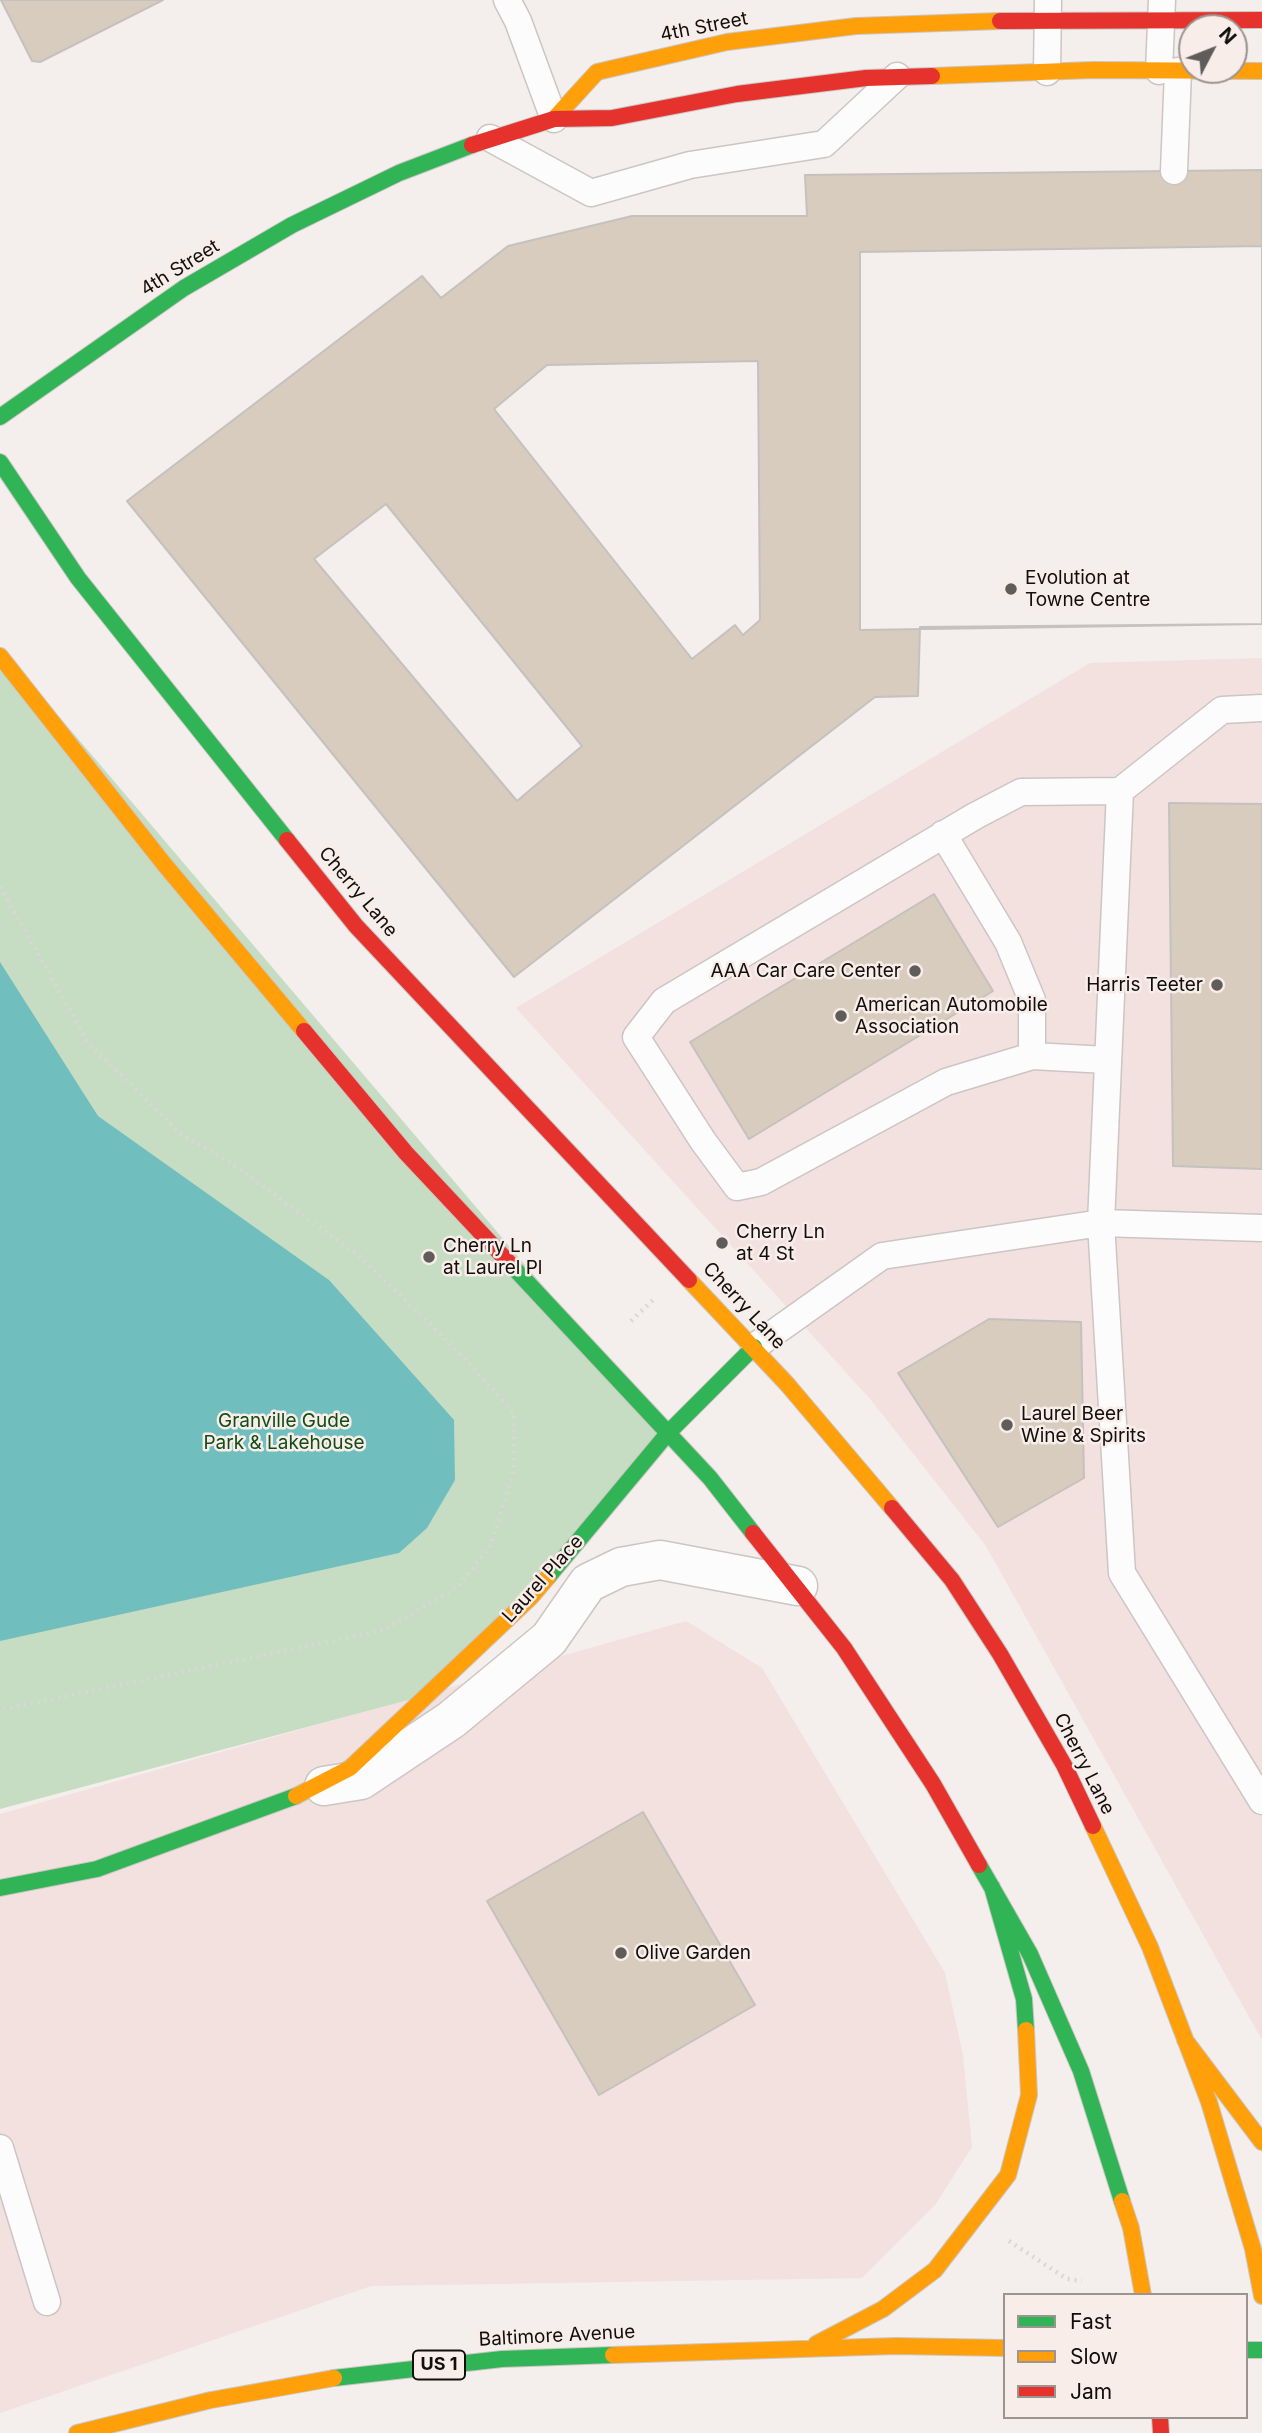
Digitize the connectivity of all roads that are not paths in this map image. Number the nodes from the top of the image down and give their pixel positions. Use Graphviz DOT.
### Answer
graph roads {
  1 [pos="508,0"];
  2 [pos="1048,10"];
  3 [pos="1161,10"];
  4 [pos="1262,20"];
  5 [pos="1168,71"];
  6 [pos="1262,71"];
  7 [pos="1047,72"];
  8 [pos="897,76"];
  9 [pos="554,119"];
  10 [pos="490,138"];
  11 [pos="1174,171"];
  12 [pos="0,417"];
  13 [pos="0,462"];
  14 [pos="0,656"];
  15 [pos="1262,709"];
  16 [pos="1120,791"];
  17 [pos="943,834"];
  18 [pos="1032,1056"];
  19 [pos="1107,1060"];
  20 [pos="1101,1223"];
  21 [pos="1262,1228"];
  22 [pos="754,1347"];
  23 [pos="668,1433"];
  24 [pos="798,1587"];
  25 [pos="311,1788"];
  26 [pos="1262,1801"];
  27 [pos="992,1887"];
  28 [pos="0,1888"];
  29 [pos="1185,2040"];
  30 [pos="1262,2141"];
  31 [pos="0,2148"];
  32 [pos="1143,2293"];
  33 [pos="1262,2296"];
  34 [pos="47,2302"];
  35 [pos="808,2348"];
  36 [pos="1003,2348"];
  37 [pos="77,2433"];
  1 -- 9 [label="lane"];
  2 -- 3 [label="main road, 4th Street"];
  2 -- 7 [label="lane"];
  2 -- 9 [label="main road, 4th Street"];
  3 -- 4 [label="main road, 4th Street"];
  3 -- 5 [label="lane"];
  5 -- 6 [label="main road, 4th Street"];
  5 -- 7 [label="main road, 4th Street"];
  5 -- 11 [label="lane"];
  7 -- 8 [label="main road, 4th Street"];
  8 -- 9 [label="main road, 4th Street"];
  8 -- 10 [label="lane"];
  9 -- 10 [label="main road, 4th Street"];
  10 -- 12 [label="main road, 4th Street"];
  13 -- 22 [label="main road, Cherry Lane"];
  14 -- 23 [label="main road"];
  15 -- 16 [label="lane"];
  16 -- 17 [label="lane"];
  16 -- 19 [label="lane"];
  17 -- 18 [label="lane"];
  17 -- 18 [label="lane"];
  18 -- 19 [label="lane"];
  19 -- 20 [label="lane"];
  20 -- 21 [label="lane"];
  20 -- 22 [label="lane"];
  20 -- 26 [label="lane"];
  22 -- 23 [label="main road, Laurel Place"];
  22 -- 29 [label="main road, Cherry Lane"];
  23 -- 24 [label="main road"];
  23 -- 25 [label="main road, Laurel Place"];
  24 -- 25 [label="street, Laurel Place"];
  24 -- 27 [label="main road"];
  25 -- 28 [label="main road, Laurel Place"];
  27 -- 32 [label="main road"];
  27 -- 35 [label="main road"];
  29 -- 30 [label="main road"];
  29 -- 33 [label="main road, Cherry Lane"];
  31 -- 34 [label="lane"];
  35 -- 36 [label="main road, Baltimore Avenue / US 1"];
  35 -- 37 [label="main road, Baltimore Avenue / US 1"];
}
